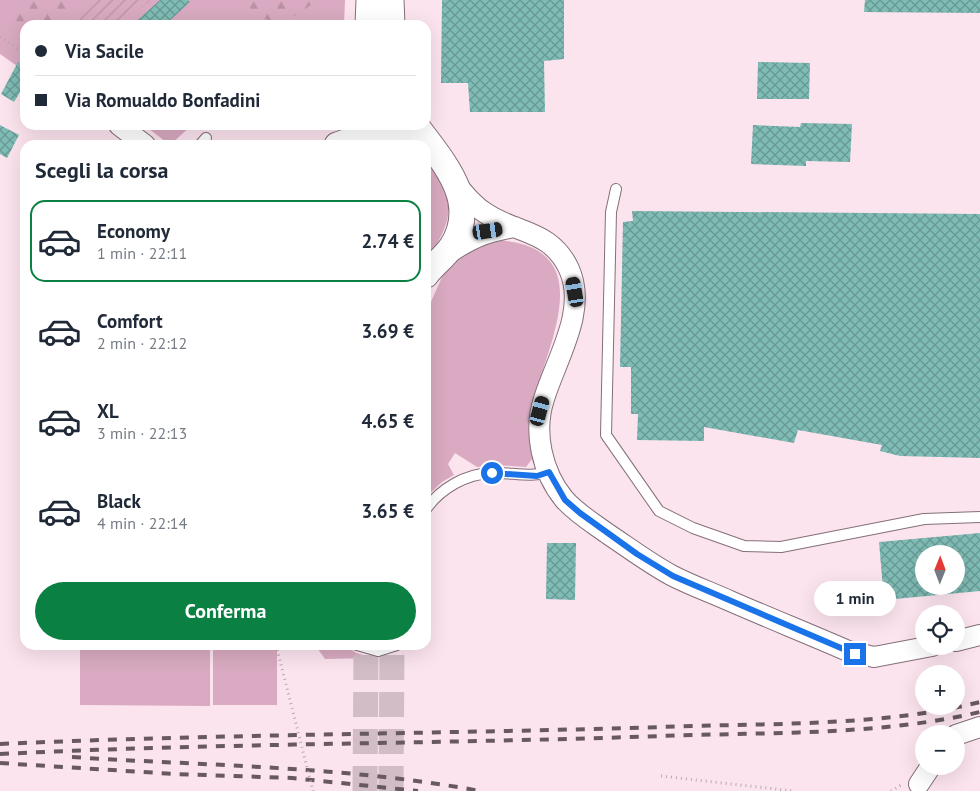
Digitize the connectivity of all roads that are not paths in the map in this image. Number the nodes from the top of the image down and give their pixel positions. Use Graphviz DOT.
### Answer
graph roads {
  1 [pos="369,0"];
  2 [pos="391,0"];
  3 [pos="368,20"];
  4 [pos="392,20"];
  5 [pos="126,130"];
  6 [pos="138,140"];
  7 [pos="351,140"];
  8 [pos="418,140"];
  9 [pos="431,149"];
  10 [pos="457,185"];
  11 [pos="616,189"];
  12 [pos="515,227"];
  13 [pos="431,270"];
  14 [pos="431,270"];
  15 [pos="549,472"];
  16 [pos="431,504"];
  17 [pos="980,517"];
  18 [pos="980,635"];
  19 [pos="965,639"];
  20 [pos="915,649"];
  21 [pos="980,727"];
  22 [pos="965,732"];
  23 [pos="925,775"];
  24 [pos="919,784"];
  1 -- 3 [label="street"];
  2 -- 4 [label="street"];
  5 -- 6 [label="street"];
  7 -- 8 [label="street"];
  9 -- 10 [label="street"];
  10 -- 12 [label="street"];
  10 -- 13 [label="street"];
  11 -- 17 [label="lane"];
  12 -- 14 [label="street"];
  12 -- 15 [label="street"];
  15 -- 16 [label="lane"];
  15 -- 20 [label="street"];
  18 -- 19 [label="street"];
  21 -- 22 [label="street"];
  23 -- 24 [label="street"];
}
